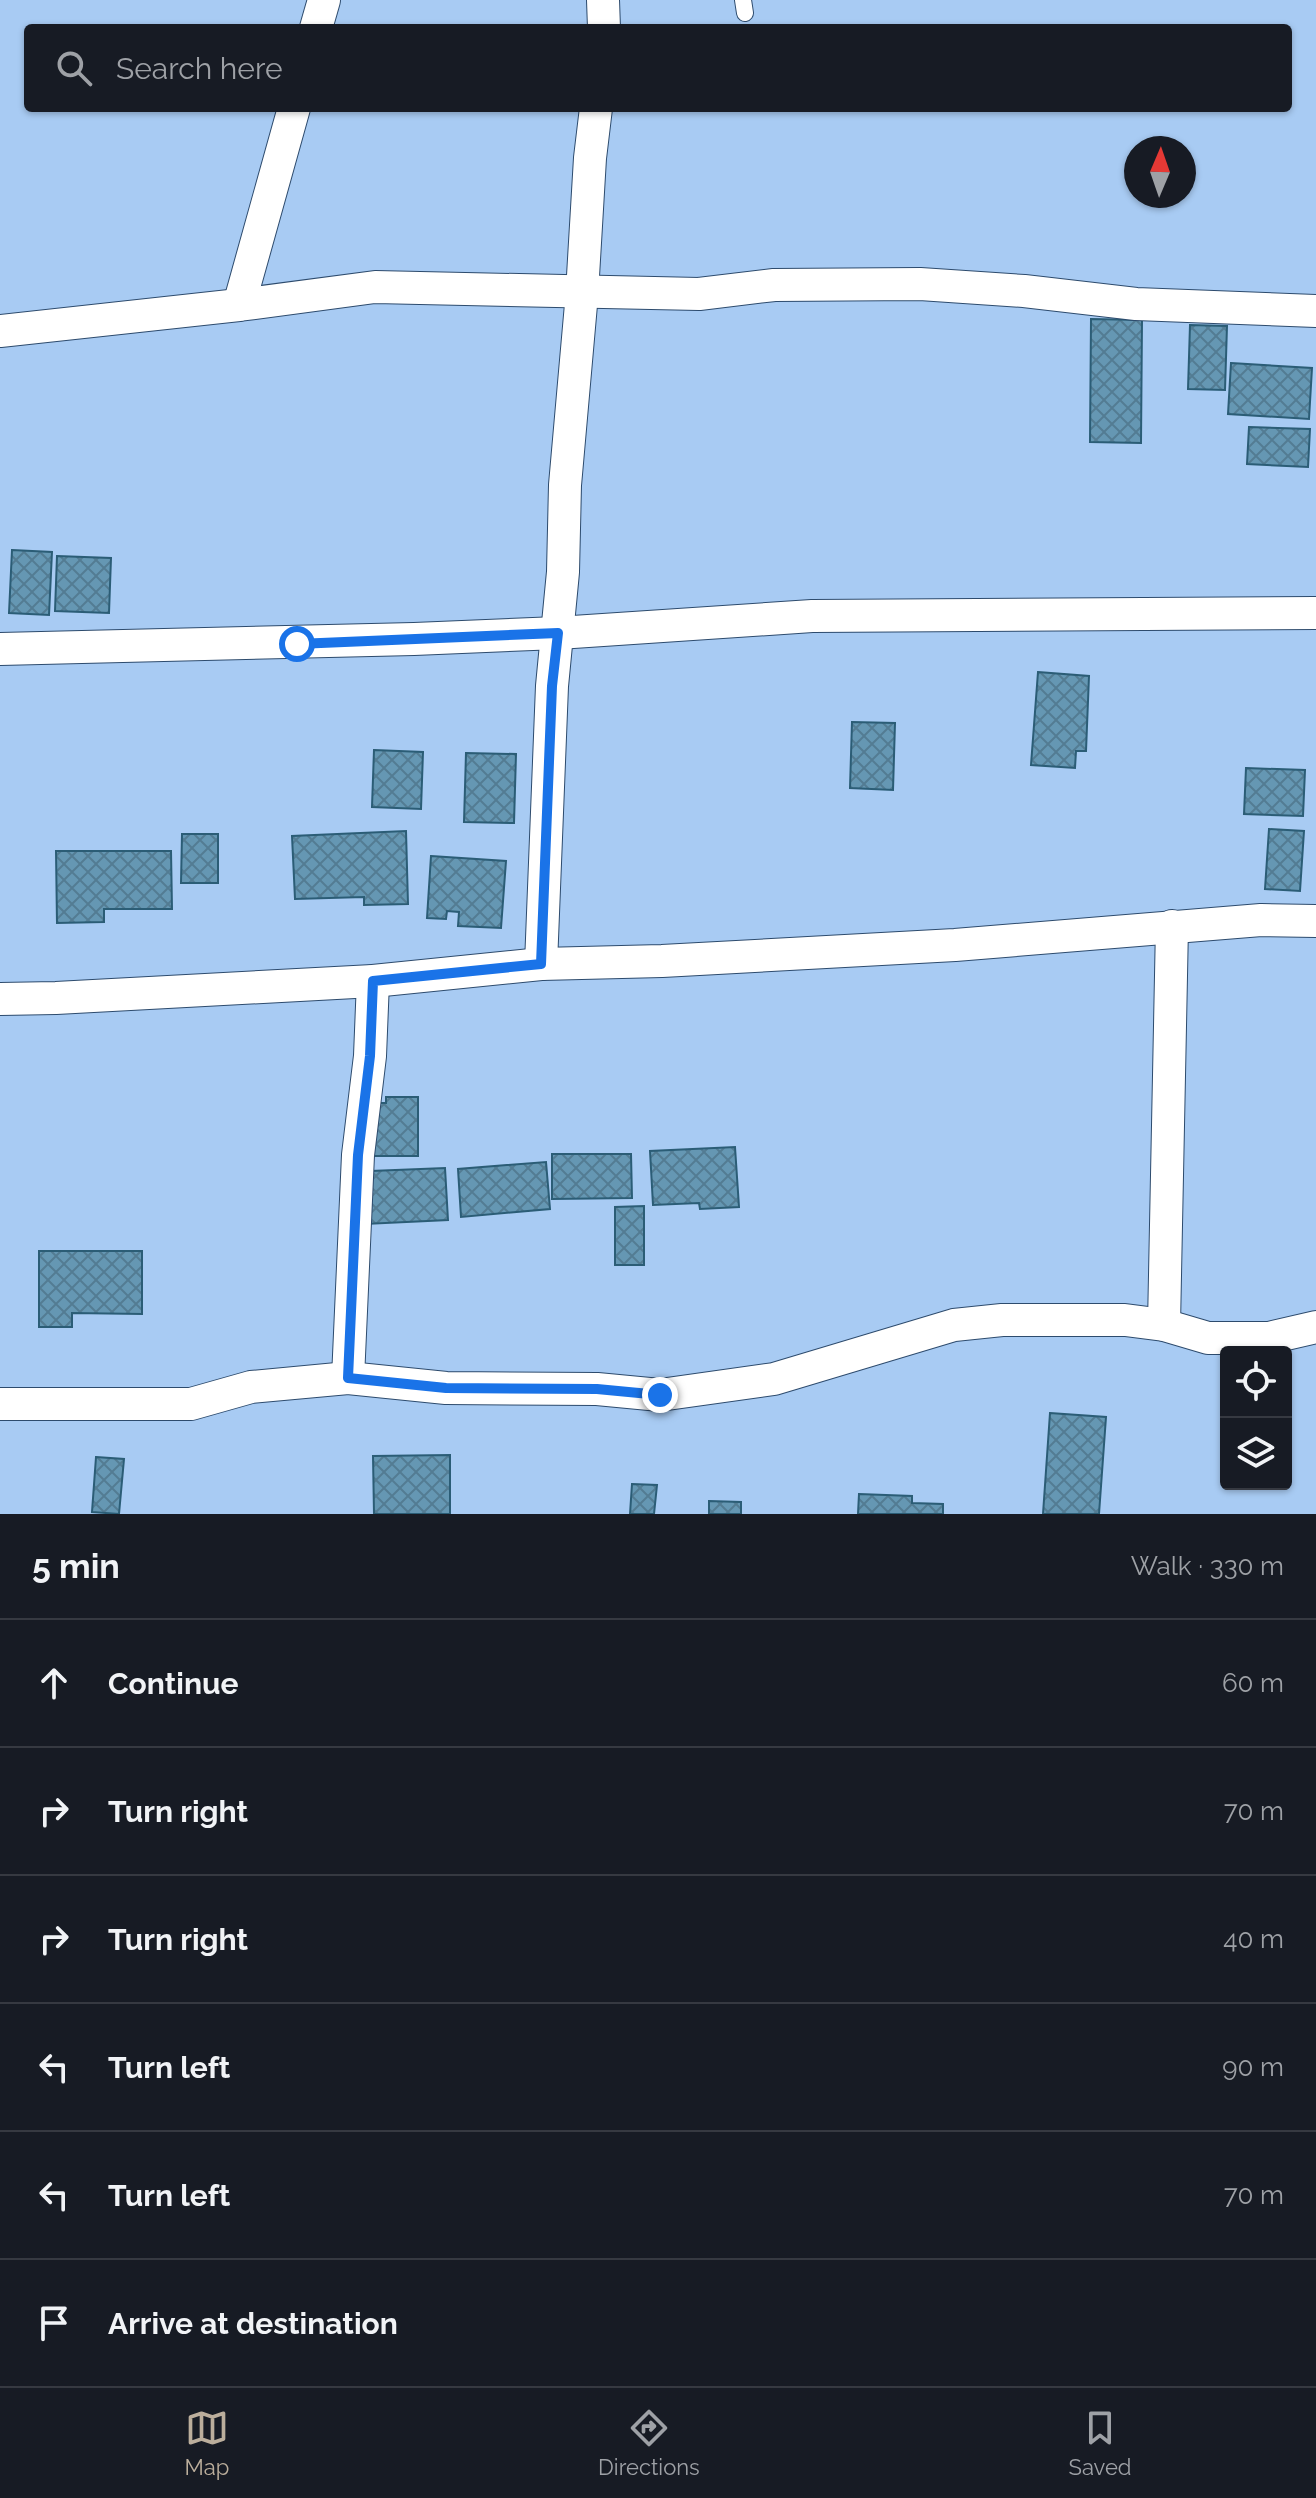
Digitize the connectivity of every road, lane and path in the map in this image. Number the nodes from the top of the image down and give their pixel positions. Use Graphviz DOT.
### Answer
graph roads {
  1 [pos="324,0"];
  2 [pos="603,0"];
  3 [pos="317,24"];
  4 [pos="604,24"];
  5 [pos="293,112"];
  6 [pos="596,112"];
  7 [pos="582,293"];
  8 [pos="239,305"];
  9 [pos="1316,311"];
  10 [pos="0,331"];
  11 [pos="1316,613"];
  12 [pos="558,633"];
  13 [pos="0,649"];
  14 [pos="1316,921"];
  15 [pos="1172,926"];
  16 [pos="541,964"];
  17 [pos="373,981"];
  18 [pos="0,999"];
  19 [pos="1164,1325"];
  20 [pos="1316,1327"];
  21 [pos="348,1378"];
  22 [pos="0,1404"];
  1 -- 3 [label="street"];
  2 -- 4 [label="street"];
  5 -- 8 [label="street"];
  6 -- 7 [label="street"];
  7 -- 8 [label="street"];
  7 -- 9 [label="street"];
  7 -- 12 [label="street"];
  8 -- 10 [label="street"];
  11 -- 12 [label="street"];
  12 -- 13 [label="street"];
  12 -- 16 [label="street"];
  14 -- 15 [label="street"];
  15 -- 16 [label="street"];
  15 -- 19 [label="street"];
  16 -- 17 [label="street"];
  17 -- 18 [label="street"];
  17 -- 21 [label="street"];
  19 -- 20 [label="street"];
  19 -- 21 [label="street"];
  21 -- 22 [label="street"];
}
